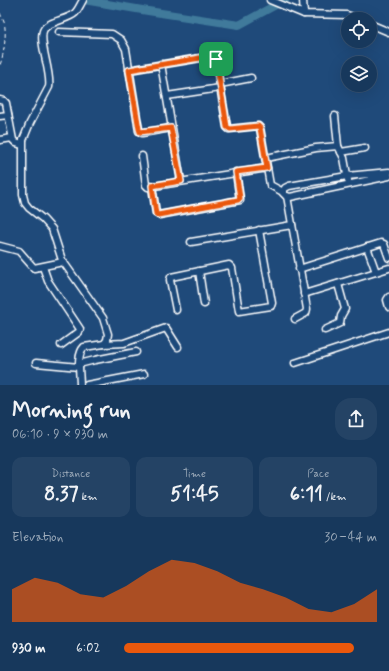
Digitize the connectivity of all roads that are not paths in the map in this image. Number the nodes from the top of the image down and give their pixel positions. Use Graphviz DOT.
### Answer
graph roads {
  1 [pos="303,0"];
  2 [pos="272,1"];
  3 [pos="82,2"];
  4 [pos="304,14"];
  5 [pos="341,15"];
  6 [pos="377,27"];
  7 [pos="59,32"];
  8 [pos="389,32"];
  9 [pos="161,64"];
  10 [pos="129,70"];
  11 [pos="251,78"];
  12 [pos="220,86"];
  13 [pos="166,96"];
  14 [pos="0,100"];
  15 [pos="8,115"];
  16 [pos="0,116"];
  17 [pos="335,116"];
  18 [pos="171,128"];
  19 [pos="12,138"];
  20 [pos="0,140"];
  21 [pos="22,145"];
  22 [pos="365,148"];
  23 [pos="340,149"];
  24 [pos="142,156"];
  25 [pos="266,158"];
  26 [pos="267,168"];
  27 [pos="236,172"];
  28 [pos="389,172"];
  29 [pos="347,176"];
  30 [pos="389,176"];
  31 [pos="181,181"];
  32 [pos="348,184"];
  33 [pos="152,186"];
  34 [pos="285,194"];
  35 [pos="292,225"];
  36 [pos="259,230"];
  37 [pos="190,242"];
  38 [pos="0,246"];
  39 [pos="367,247"];
  40 [pos="389,258"];
  41 [pos="63,262"];
  42 [pos="43,267"];
  43 [pos="389,268"];
  44 [pos="299,269"];
  45 [pos="199,271"];
  46 [pos="376,272"];
  47 [pos="338,284"];
  48 [pos="304,294"];
  49 [pos="389,297"];
  50 [pos="204,304"];
  51 [pos="389,307"];
  52 [pos="176,310"];
  53 [pos="295,319"];
  54 [pos="325,330"];
  55 [pos="389,332"];
  56 [pos="104,344"];
  57 [pos="61,345"];
  58 [pos="178,347"];
  59 [pos="136,352"];
  60 [pos="36,363"];
  61 [pos="295,363"];
  62 [pos="79,366"];
  63 [pos="144,374"];
  64 [pos="80,385"];
  65 [pos="87,385"];
  1 -- 4 [label="street"];
  2 -- 4 [label="street"];
  3 -- 21 [label="street"];
  4 -- 5 [label="street"];
  6 -- 8 [label="street"];
  7 -- 10 [label="street"];
  9 -- 10 [label="street"];
  9 -- 12 [label="street"];
  9 -- 13 [label="street"];
  10 -- 18 [label="street"];
  11 -- 12 [label="street"];
  12 -- 13 [label="street"];
  12 -- 25 [label="street"];
  13 -- 18 [label="street"];
  14 -- 15 [label="street"];
  15 -- 16 [label="street"];
  15 -- 19 [label="street"];
  17 -- 23 [label="street"];
  18 -- 31 [label="street"];
  19 -- 20 [label="street"];
  19 -- 21 [label="street"];
  21 -- 41 [label="street"];
  22 -- 23 [label="street"];
  23 -- 25 [label="street"];
  23 -- 29 [label="street"];
  24 -- 33 [label="street"];
  25 -- 26 [label="street"];
  26 -- 27 [label="street"];
  26 -- 34 [label="street"];
  27 -- 31 [label="street"];
  27 -- 33 [label="street"];
  28 -- 29 [label="street"];
  29 -- 32 [label="street"];
  29 -- 34 [label="street"];
  30 -- 32 [label="street"];
  31 -- 33 [label="street"];
  32 -- 34 [label="street"];
  34 -- 35 [label="street"];
  35 -- 36 [label="street"];
  35 -- 44 [label="street"];
  36 -- 37 [label="street"];
  36 -- 45 [label="street"];
  38 -- 42 [label="street"];
  39 -- 40 [label="street"];
  39 -- 44 [label="street"];
  39 -- 46 [label="street"];
  41 -- 42 [label="street"];
  41 -- 56 [label="street"];
  42 -- 57 [label="street"];
  43 -- 46 [label="street"];
  44 -- 48 [label="street"];
  45 -- 50 [label="street"];
  45 -- 52 [label="street"];
  46 -- 47 [label="street"];
  47 -- 48 [label="street"];
  47 -- 54 [label="street"];
  48 -- 53 [label="street"];
  49 -- 51 [label="street"];
  55 -- 61 [label="street"];
  56 -- 58 [label="street"];
  56 -- 62 [label="street"];
  59 -- 62 [label="street"];
  60 -- 62 [label="street"];
  62 -- 64 [label="street"];
  63 -- 65 [label="street"];
}
